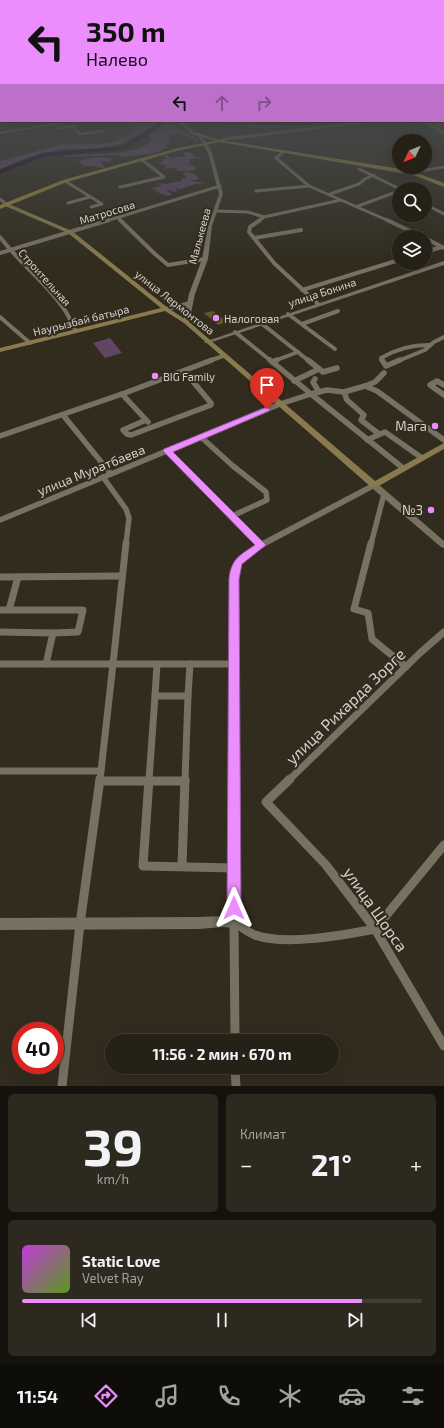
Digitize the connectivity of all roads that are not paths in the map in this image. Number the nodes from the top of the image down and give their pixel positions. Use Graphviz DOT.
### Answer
graph roads {
  1 [pos="128,163"];
  2 [pos="146,163"];
  3 [pos="213,163"];
  4 [pos="282,163"];
  5 [pos="347,163"];
  6 [pos="444,167"];
  7 [pos="359,169"];
  8 [pos="432,169"];
  9 [pos="392,170"];
  10 [pos="412,174"];
  11 [pos="374,175"];
  12 [pos="65,181"];
  13 [pos="444,185"];
  14 [pos="220,186"];
  15 [pos="309,186"];
  16 [pos="392,186"];
  17 [pos="120,187"];
  18 [pos="256,191"];
  19 [pos="392,193"];
  20 [pos="330,194"];
  21 [pos="90,197"];
  22 [pos="0,199"];
  23 [pos="341,200"];
  24 [pos="68,203"];
  25 [pos="8,205"];
  26 [pos="358,206"];
  27 [pos="0,207"];
  28 [pos="91,207"];
  29 [pos="432,208"];
  30 [pos="216,211"];
  31 [pos="444,214"];
  32 [pos="264,217"];
  33 [pos="118,218"];
  34 [pos="301,230"];
  35 [pos="408,230"];
  36 [pos="70,232"];
  37 [pos="0,237"];
  38 [pos="254,238"];
  39 [pos="432,242"];
  40 [pos="443,247"];
  41 [pos="9,250"];
  42 [pos="432,250"];
  43 [pos="0,253"];
  44 [pos="205,259"];
  45 [pos="392,262"];
  46 [pos="444,263"];
  47 [pos="302,290"];
  48 [pos="190,303"];
  49 [pos="318,304"];
  50 [pos="166,309"];
  51 [pos="338,311"];
  52 [pos="288,314"];
  53 [pos="0,317"];
  54 [pos="186,322"];
  55 [pos="261,323"];
  56 [pos="302,324"];
  57 [pos="76,331"];
  58 [pos="235,332"];
  59 [pos="444,337"];
  60 [pos="207,342"];
  61 [pos="30,343"];
  62 [pos="429,345"];
  63 [pos="335,349"];
  64 [pos="0,350"];
  65 [pos="298,352"];
  66 [pos="223,356"];
  67 [pos="272,362"];
  68 [pos="337,368"];
  69 [pos="319,369"];
  70 [pos="184,371"];
  71 [pos="384,373"];
  72 [pos="315,379"];
  73 [pos="294,380"];
  74 [pos="444,385"];
  75 [pos="366,386"];
  76 [pos="319,392"];
  77 [pos="344,392"];
  78 [pos="122,394"];
  79 [pos="310,394"];
  80 [pos="444,395"];
  81 [pos="280,404"];
  82 [pos="63,415"];
  83 [pos="146,420"];
  84 [pos="152,426"];
  85 [pos="379,434"];
  86 [pos="0,436"];
  87 [pos="201,437"];
  88 [pos="367,440"];
  89 [pos="444,440"];
  90 [pos="444,446"];
  91 [pos="167,451"];
  92 [pos="422,458"];
  93 [pos="403,468"];
  94 [pos="111,474"];
  95 [pos="103,478"];
  96 [pos="374,484"];
  97 [pos="384,494"];
  98 [pos="232,516"];
  99 [pos="0,520"];
  100 [pos="261,545"];
  101 [pos="444,545"];
  102 [pos="122,576"];
  103 [pos="0,577"];
  104 [pos="18,577"];
  105 [pos="0,610"];
  106 [pos="9,610"];
  107 [pos="0,632"];
  108 [pos="444,632"];
  109 [pos="53,633"];
  110 [pos="0,664"];
  111 [pos="46,664"];
  112 [pos="112,664"];
  113 [pos="157,664"];
  114 [pos="190,664"];
  115 [pos="233,664"];
  116 [pos="406,667"];
  117 [pos="155,696"];
  118 [pos="188,696"];
  119 [pos="0,771"];
  120 [pos="101,772"];
  121 [pos="100,781"];
  122 [pos="149,781"];
  123 [pos="185,781"];
  124 [pos="266,802"];
  125 [pos="444,845"];
  126 [pos="182,866"];
  127 [pos="234,868"];
  128 [pos="234,922"];
  129 [pos="0,924"];
  130 [pos="80,924"];
  131 [pos="375,929"];
  132 [pos="235,1034"];
  133 [pos="444,1046"];
  134 [pos="235,1074"];
  135 [pos="62,1086"];
  136 [pos="236,1086"];
  1 -- 12 [label="main road"];
  2 -- 17 [label="street"];
  3 -- 14 [label="street, Малькеева"];
  4 -- 15 [label="street"];
  5 -- 9 [label="main road"];
  6 -- 8 [label="street"];
  7 -- 11 [label="street"];
  10 -- 13 [label="main road"];
  11 -- 16 [label="street"];
  11 -- 20 [label="street"];
  12 -- 21 [label="street"];
  12 -- 25 [label="main road"];
  14 -- 30 [label="street, Малькеева"];
  14 -- 33 [label="street, Матросова"];
  15 -- 18 [label="street"];
  15 -- 20 [label="street"];
  19 -- 26 [label="street"];
  20 -- 23 [label="street"];
  21 -- 24 [label="street"];
  21 -- 28 [label="street"];
  22 -- 25 [label="street"];
  23 -- 26 [label="street"];
  23 -- 32 [label="street"];
  25 -- 27 [label="main road"];
  25 -- 36 [label="main road, улица Лермонтова"];
  26 -- 35 [label="street"];
  29 -- 31 [label="street"];
  30 -- 32 [label="street"];
  30 -- 44 [label="street, Малькеева"];
  32 -- 38 [label="street"];
  33 -- 36 [label="street, Матросова"];
  33 -- 44 [label="street"];
  34 -- 38 [label="street"];
  36 -- 41 [label="street, Матросова"];
  36 -- 50 [label="main road, улица Лермонтова"];
  37 -- 41 [label="street, Строительная"];
  38 -- 47 [label="street"];
  39 -- 40 [label="street"];
  40 -- 42 [label="street"];
  41 -- 43 [label="street, Матросова"];
  41 -- 57 [label="street, Строительная"];
  44 -- 48 [label="street, Малькеева"];
  45 -- 47 [label="street"];
  46 -- 49 [label="street, улица Бокина"];
  47 -- 49 [label="street"];
  48 -- 50 [label="street"];
  48 -- 54 [label="street, Малькеева"];
  49 -- 52 [label="street, улица Бокина"];
  50 -- 54 [label="main road, улица Лермонтова"];
  50 -- 57 [label="main road, Наурызбай батыра"];
  51 -- 56 [label="street"];
  52 -- 55 [label="street, улица Бокина"];
  52 -- 56 [label="street"];
  53 -- 61 [label="street"];
  54 -- 60 [label="main road, улица Лермонтова"];
  55 -- 58 [label="street, улица Бокина"];
  55 -- 65 [label="street"];
  56 -- 63 [label="street"];
  57 -- 61 [label="main road, Наурызбай батыра"];
  58 -- 60 [label="street, улица Бокина"];
  58 -- 67 [label="street"];
  59 -- 62 [label="street"];
  60 -- 66 [label="main road, улица Лермонтова"];
  61 -- 64 [label="main road, Наурызбай батыра"];
  62 -- 62 [label="street"];
  65 -- 67 [label="street"];
  65 -- 69 [label="street"];
  66 -- 70 [label="street"];
  66 -- 81 [label="main road, улица Лермонтова"];
  67 -- 73 [label="street"];
  68 -- 69 [label="street"];
  69 -- 73 [label="street"];
  70 -- 78 [label="street"];
  70 -- 84 [label="street"];
  71 -- 75 [label="street, улица Муратбаева"];
  72 -- 76 [label="street"];
  73 -- 79 [label="street"];
  74 -- 80 [label="street"];
  75 -- 77 [label="street, улица Муратбаева"];
  75 -- 89 [label="street"];
  76 -- 77 [label="street, улица Муратбаева"];
  76 -- 79 [label="street, улица Муратбаева"];
  77 -- 85 [label="street"];
  78 -- 82 [label="street"];
  78 -- 83 [label="street"];
  79 -- 81 [label="street, улица Муратбаева"];
  79 -- 88 [label="street"];
  81 -- 87 [label="street, улица Муратбаева"];
  81 -- 96 [label="main road, улица Лермонтова"];
  82 -- 86 [label="street"];
  82 -- 94 [label="street"];
  83 -- 84 [label="street"];
  83 -- 84 [label="street"];
  85 -- 88 [label="street"];
  85 -- 92 [label="street"];
  87 -- 91 [label="street, улица Муратбаева"];
  87 -- 98 [label="street"];
  88 -- 93 [label="street"];
  90 -- 92 [label="main road"];
  91 -- 94 [label="street, улица Муратбаева"];
  91 -- 98 [label="street"];
  92 -- 93 [label="main road"];
  93 -- 96 [label="main road"];
  94 -- 95 [label="street, улица Муратбаева"];
  95 -- 99 [label="street, улица Муратбаева"];
  95 -- 102 [label="street"];
  96 -- 97 [label="street, улица Лермонтова"];
  96 -- 100 [label="street"];
  97 -- 101 [label="street, улица Лермонтова"];
  97 -- 116 [label="street"];
  98 -- 100 [label="street"];
  100 -- 115 [label="street"];
  102 -- 104 [label="street"];
  102 -- 112 [label="street"];
  103 -- 104 [label="street"];
  104 -- 106 [label="street"];
  105 -- 106 [label="street"];
  106 -- 109 [label="street"];
  107 -- 109 [label="street"];
  108 -- 116 [label="street, улица Рихарда Зорге"];
  109 -- 111 [label="street"];
  110 -- 111 [label="street"];
  111 -- 112 [label="street"];
  112 -- 113 [label="street"];
  112 -- 120 [label="street"];
  113 -- 114 [label="street"];
  113 -- 117 [label="street"];
  114 -- 115 [label="street"];
  114 -- 118 [label="street"];
  115 -- 127 [label="street"];
  116 -- 124 [label="street, улица Рихарда Зорге"];
  117 -- 118 [label="street"];
  117 -- 122 [label="street"];
  118 -- 123 [label="street"];
  119 -- 120 [label="street"];
  120 -- 121 [label="street"];
  121 -- 122 [label="street"];
  121 -- 130 [label="street"];
  122 -- 123 [label="street"];
  122 -- 126 [label="street"];
  123 -- 126 [label="street"];
  124 -- 131 [label="street, улица Щорса"];
  125 -- 131 [label="street"];
  126 -- 127 [label="street"];
  127 -- 128 [label="street"];
  128 -- 130 [label="street"];
  128 -- 131 [label="street"];
  128 -- 132 [label="street"];
  129 -- 130 [label="street"];
  130 -- 135 [label="street"];
  131 -- 133 [label="street, улица Щорса"];
  134 -- 136 [label="street"];
}
